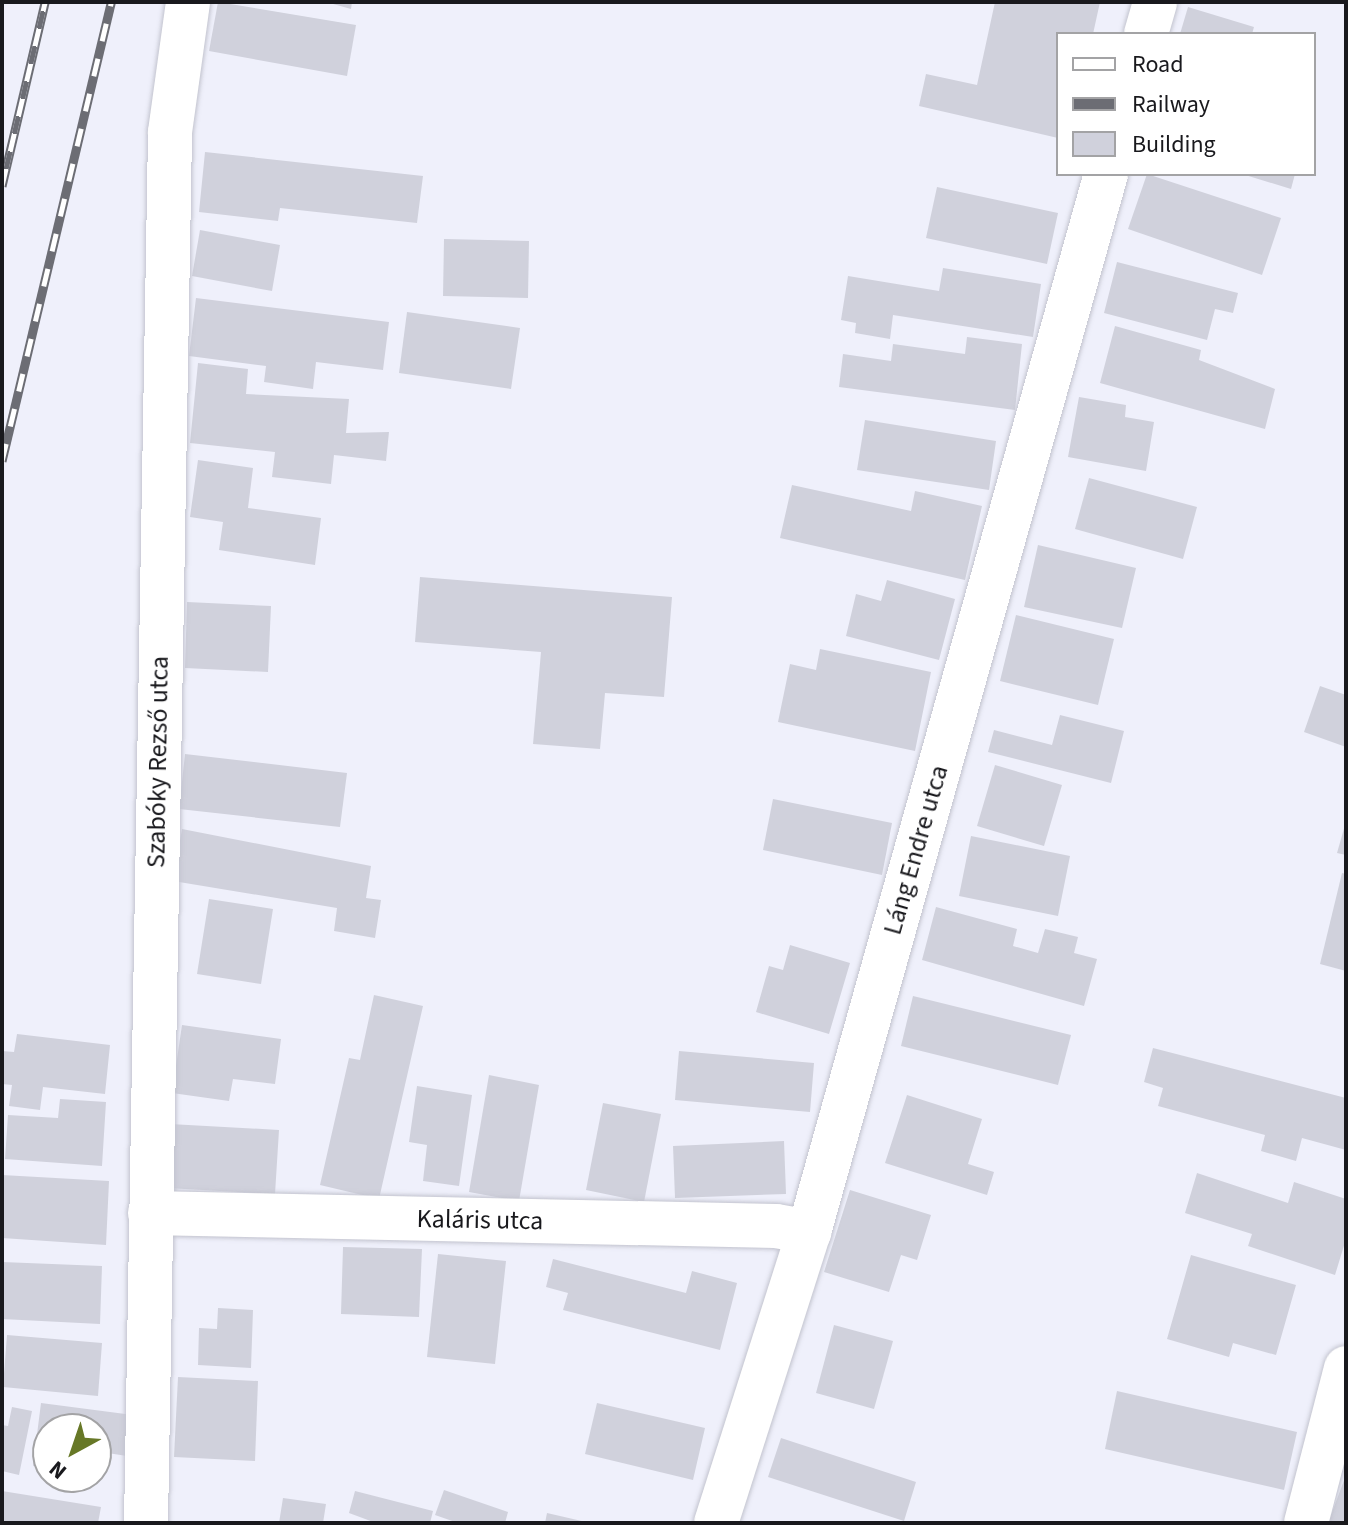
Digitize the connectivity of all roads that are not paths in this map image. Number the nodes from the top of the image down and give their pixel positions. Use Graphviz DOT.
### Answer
graph roads {
  1 [pos="188,2"];
  2 [pos="1155,2"];
  3 [pos="1147,32"];
  4 [pos="1105,176"];
  5 [pos="150,1213"];
  6 [pos="809,1232"];
  7 [pos="1346,1368"];
  8 [pos="146,1523"];
  9 [pos="716,1523"];
  10 [pos="1306,1523"];
  1 -- 5 [label="street, Szabóky Rezső utca"];
  2 -- 3 [label="street"];
  4 -- 6 [label="street, Láng Endre utca"];
  5 -- 6 [label="street, Kaláris utca"];
  5 -- 8 [label="street, Szabóky Rezső utca"];
  6 -- 9 [label="street, Láng Endre utca"];
  7 -- 10 [label="street"];
}
